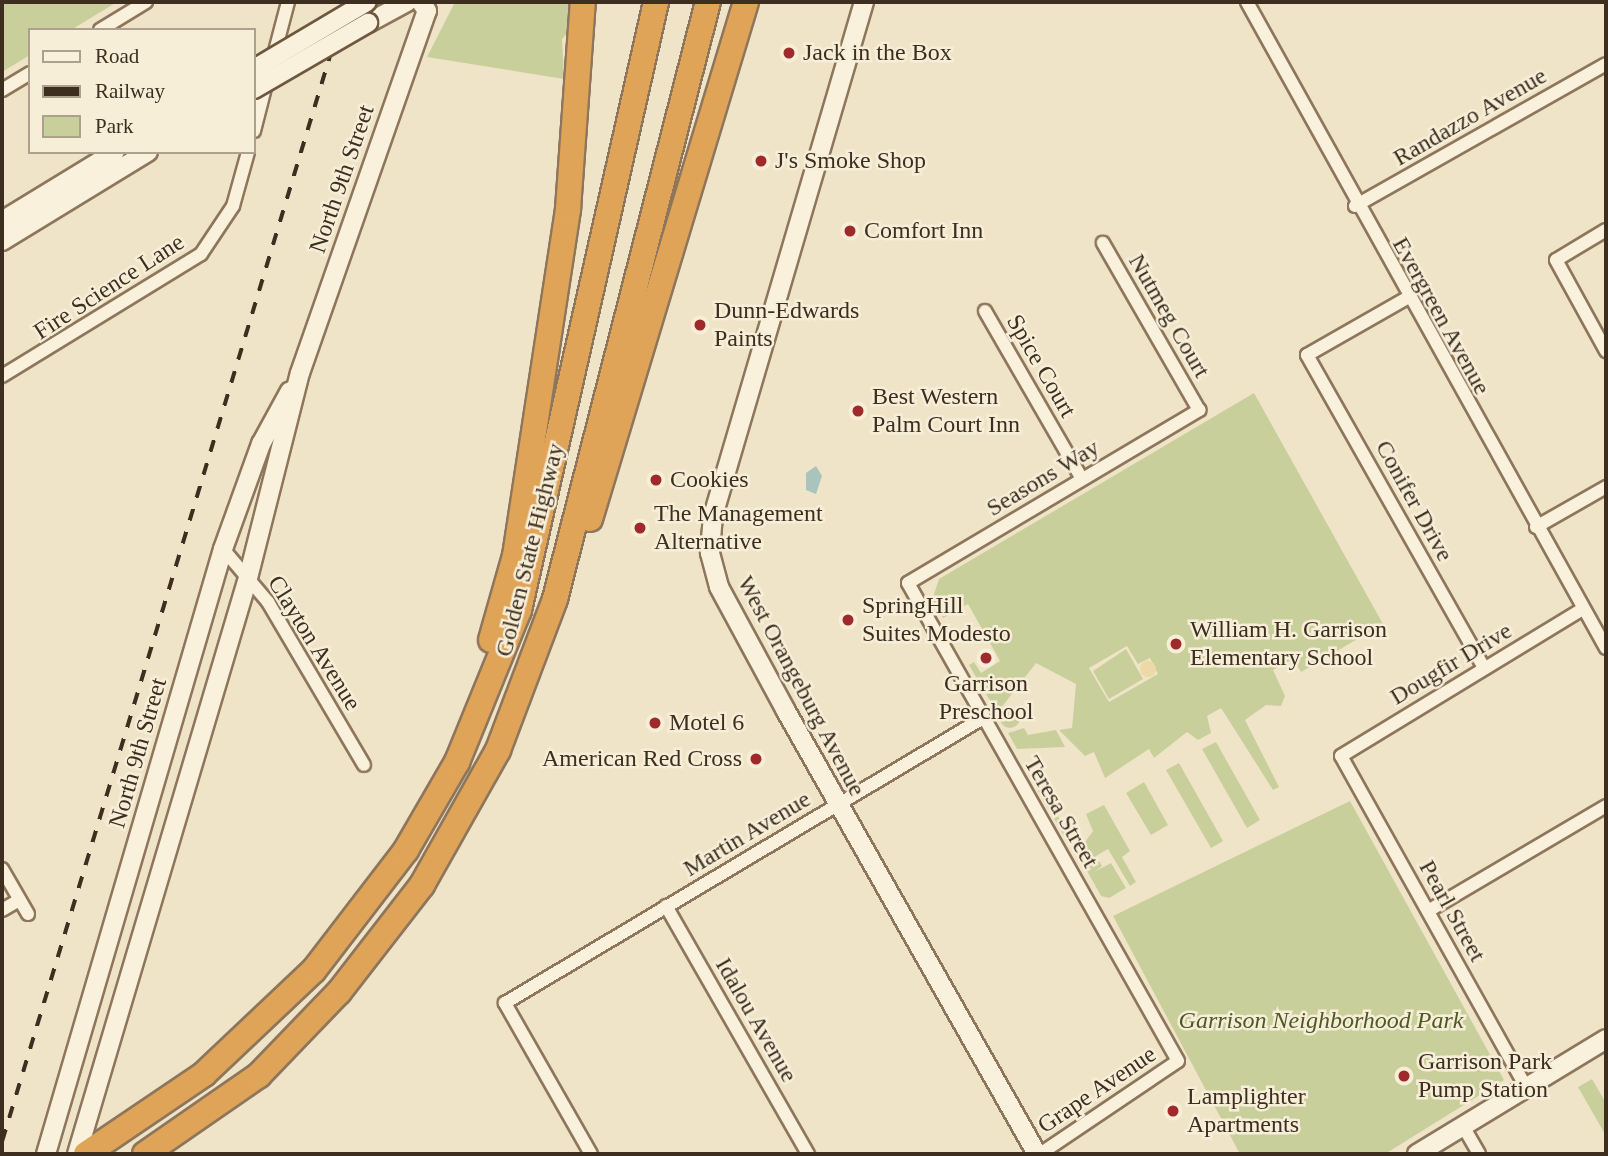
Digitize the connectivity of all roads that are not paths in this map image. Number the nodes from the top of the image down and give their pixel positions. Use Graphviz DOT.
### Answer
graph roads {
  1 [pos="146,2"];
  2 [pos="288,2"];
  3 [pos="367,2"];
  4 [pos="407,2"];
  5 [pos="421,2"];
  6 [pos="583,2"];
  7 [pos="656,2"];
  8 [pos="708,2"];
  9 [pos="746,2"];
  10 [pos="864,2"];
  11 [pos="1247,2"];
  12 [pos="103,28"];
  13 [pos="1606,64"];
  14 [pos="256,68"];
  15 [pos="28,74"];
  16 [pos="256,88"];
  17 [pos="2,90"];
  18 [pos="256,123"];
  19 [pos="112,154"];
  20 [pos="145,154"];
  21 [pos="247,154"];
  22 [pos="1355,206"];
  23 [pos="2,221"];
  24 [pos="1606,230"];
  25 [pos="2,241"];
  26 [pos="1103,243"];
  27 [pos="1407,298"];
  28 [pos="985,311"];
  29 [pos="1606,351"];
  30 [pos="300,373"];
  31 [pos="2,376"];
  32 [pos="1199,410"];
  33 [pos="1082,479"];
  34 [pos="1606,487"];
  35 [pos="1536,527"];
  36 [pos="223,549"];
  37 [pos="248,578"];
  38 [pos="908,583"];
  39 [pos="1583,609"];
  40 [pos="1606,648"];
  41 [pos="1484,668"];
  42 [pos="519,702"];
  43 [pos="983,718"];
  44 [pos="1341,755"];
  45 [pos="457,762"];
  46 [pos="365,765"];
  47 [pos="837,805"];
  48 [pos="1606,806"];
  49 [pos="2,869"];
  50 [pos="19,900"];
  51 [pos="666,906"];
  52 [pos="2,910"];
  53 [pos="1428,911"];
  54 [pos="28,914"];
  55 [pos="1606,1039"];
  56 [pos="1178,1061"];
  57 [pos="1526,1087"];
  58 [pos="1463,1126"];
  59 [pos="46,1154"];
  60 [pos="77,1154"];
  61 [pos="86,1154"];
  62 [pos="145,1154"];
  63 [pos="591,1154"];
  64 [pos="808,1154"];
  65 [pos="1039,1154"];
  66 [pos="1417,1154"];
  67 [pos="1479,1154"];
  1 -- 12 [label="street"];
  2 -- 18 [label="street"];
  3 -- 14 [label="street, bridge"];
  4 -- 16 [label="street, bridge"];
  5 -- 30 [label="street, North 9th Street"];
  6 -- 45 [label="highway"];
  7 -- 45 [label="highway, Golden State Highway"];
  8 -- 42 [label="highway, Golden State Highway"];
  9 -- 42 [label="highway"];
  10 -- 47 [label="street, West Orangeburg Avenue"];
  11 -- 22 [label="street, Evergreen Avenue"];
  13 -- 22 [label="street, Randazzo Avenue"];
  15 -- 17 [label="street"];
  19 -- 23 [label="street"];
  20 -- 25 [label="street"];
  21 -- 31 [label="street, Fire Science Lane"];
  22 -- 27 [label="street, Evergreen Avenue"];
  24 -- 29 [label="street"];
  26 -- 32 [label="street, Nutmeg Court"];
  27 -- 35 [label="street, Evergreen Avenue"];
  27 -- 41 [label="street, Conifer Drive"];
  28 -- 33 [label="street, Spice Court"];
  30 -- 36 [label="street, North 9th Street"];
  30 -- 37 [label="street, North 9th Street"];
  32 -- 33 [label="street, Seasons Way"];
  33 -- 38 [label="street, Seasons Way"];
  34 -- 35 [label="street"];
  35 -- 39 [label="street, Evergreen Avenue"];
  36 -- 37 [label="street, Clayton Avenue"];
  36 -- 59 [label="street, North 9th Street"];
  37 -- 46 [label="street, Clayton Avenue"];
  37 -- 60 [label="street, North 9th Street"];
  38 -- 43 [label="street, Teresa Street"];
  39 -- 40 [label="street, Evergreen Avenue"];
  39 -- 41 [label="street, Dougfir Drive"];
  41 -- 44 [label="street, Dougfir Drive"];
  42 -- 62 [label="highway, Golden State Highway"];
  43 -- 47 [label="street, Martin Avenue"];
  43 -- 56 [label="street, Teresa Street"];
  44 -- 53 [label="street, Pearl Street"];
  45 -- 61 [label="highway, Golden State Highway"];
  47 -- 51 [label="street, Martin Avenue"];
  47 -- 65 [label="street, West Orangeburg Avenue"];
  48 -- 53 [label="street"];
  49 -- 50 [label="street"];
  50 -- 52 [label="street"];
  50 -- 54 [label="street"];
  51 -- 63 [label="street, Martin Avenue"];
  51 -- 64 [label="street, Idalou Avenue"];
  53 -- 57 [label="street, Pearl Street"];
  55 -- 57 [label="street"];
  56 -- 65 [label="street, Grape Avenue"];
  57 -- 58 [label="street"];
  58 -- 66 [label="street"];
  58 -- 67 [label="street"];
}
